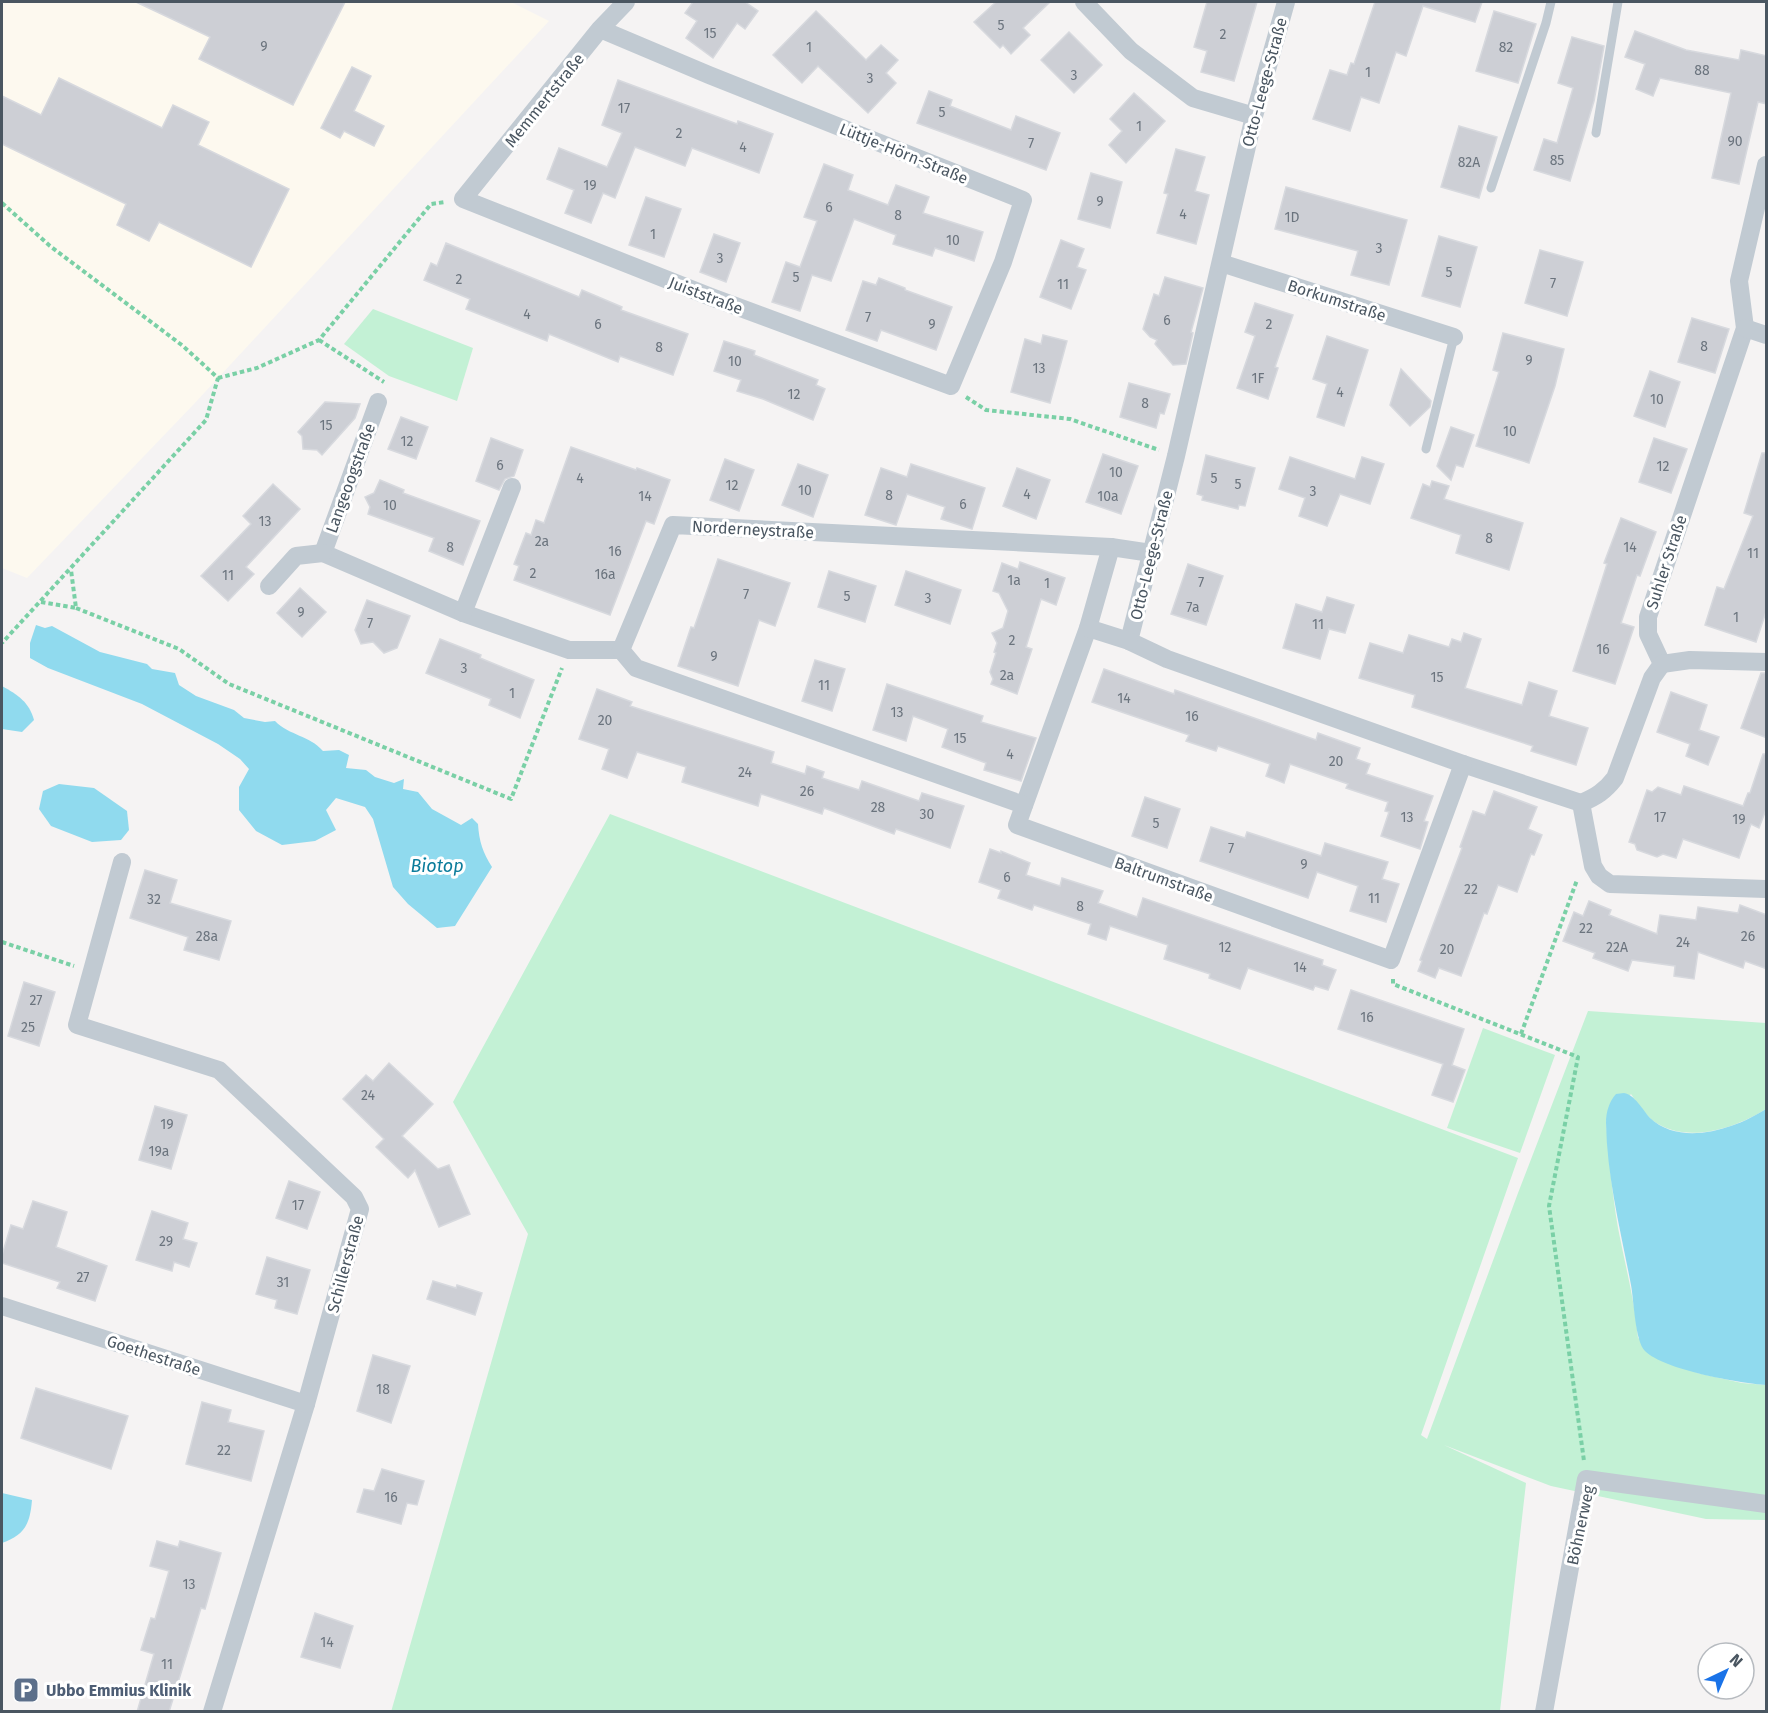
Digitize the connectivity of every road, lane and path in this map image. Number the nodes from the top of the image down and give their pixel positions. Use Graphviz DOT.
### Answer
graph roads {
  1 [pos="626,2"];
  2 [pos="1084,2"];
  3 [pos="1286,2"];
  4 [pos="1551,2"];
  5 [pos="1618,2"];
  6 [pos="600,29"];
  7 [pos="1254,116"];
  8 [pos="1596,133"];
  9 [pos="1767,165"];
  10 [pos="1491,188"];
  11 [pos="463,199"];
  12 [pos="2,203"];
  13 [pos="1221,263"];
  14 [pos="1745,328"];
  15 [pos="1767,335"];
  16 [pos="1454,337"];
  17 [pos="319,340"];
  18 [pos="218,378"];
  19 [pos="951,386"];
  20 [pos="378,402"];
  21 [pos="1426,449"];
  22 [pos="1176,456"];
  23 [pos="512,487"];
  24 [pos="1111,547"];
  25 [pos="1151,553"];
  26 [pos="322,554"];
  27 [pos="71,569"];
  28 [pos="269,586"];
  29 [pos="40,602"];
  30 [pos="76,608"];
  31 [pos="464,613"];
  32 [pos="1088,628"];
  33 [pos="1129,641"];
  34 [pos="2,643"];
  35 [pos="569,650"];
  36 [pos="621,650"];
  37 [pos="1767,662"];
  38 [pos="1662,664"];
  39 [pos="1463,764"];
  40 [pos="1581,803"];
  41 [pos="1024,805"];
  42 [pos="1588,848"];
  43 [pos="123,862"];
  44 [pos="1767,889"];
  45 [pos="2,942"];
  46 [pos="1391,960"];
  47 [pos="92,972"];
  48 [pos="1521,1034"];
  49 [pos="2,1306"];
  50 [pos="306,1404"];
  51 [pos="1586,1479"];
  52 [pos="1767,1504"];
  53 [pos="212,1712"];
  54 [pos="1544,1712"];
  1 -- 6 [label="street, Memmertstraße"];
  2 -- 7 [label="street"];
  3 -- 7 [label="street, Otto-Leege-Straße"];
  4 -- 10 [label="lane"];
  5 -- 8 [label="lane"];
  6 -- 11 [label="street, Memmertstraße"];
  6 -- 19 [label="street, Lüttje-Hörn-Straße"];
  7 -- 13 [label="street, Otto-Leege-Straße"];
  9 -- 14 [label="street, Suhler Straße"];
  11 -- 17 [label="path"];
  11 -- 19 [label="street, Juiststraße"];
  12 -- 18 [label="path"];
  13 -- 16 [label="street, Borkumstraße"];
  13 -- 22 [label="street, Otto-Leege-Straße"];
  14 -- 15 [label="street"];
  14 -- 38 [label="street, Suhler Straße"];
  16 -- 21 [label="lane"];
  17 -- 18 [label="path"];
  17 -- 20 [label="path"];
  18 -- 27 [label="path"];
  19 -- 22 [label="path"];
  20 -- 26 [label="street, Langeoogstraße"];
  22 -- 25 [label="street, Otto-Leege-Straße"];
  23 -- 31 [label="street"];
  24 -- 25 [label="street, Norderneystraße"];
  24 -- 32 [label="street, Baltrumstraße"];
  24 -- 36 [label="street, Norderneystraße"];
  25 -- 33 [label="street, Otto-Leege-Straße"];
  26 -- 28 [label="street, Langeoogstraße"];
  26 -- 31 [label="street, Langeoogstraße"];
  27 -- 29 [label="path"];
  27 -- 30 [label="path"];
  29 -- 30 [label="path"];
  29 -- 34 [label="path"];
  30 -- 35 [label="path"];
  31 -- 35 [label="street, Langeoogstraße"];
  32 -- 33 [label="street"];
  32 -- 41 [label="street, Baltrumstraße"];
  33 -- 39 [label="street, Otto-Leege-Straße"];
  35 -- 36 [label="street, Langeoogstraße"];
  36 -- 41 [label="street"];
  37 -- 38 [label="street"];
  38 -- 40 [label="street"];
  39 -- 40 [label="street, Otto-Leege-Straße"];
  39 -- 46 [label="street"];
  40 -- 42 [label="street"];
  41 -- 46 [label="street, Baltrumstraße"];
  42 -- 44 [label="street"];
  42 -- 48 [label="path"];
  43 -- 47 [label="street, Schillerstraße"];
  45 -- 47 [label="path"];
  46 -- 48 [label="path"];
  47 -- 50 [label="street, Schillerstraße"];
  48 -- 51 [label="path"];
  49 -- 50 [label="street, Goethestraße"];
  50 -- 53 [label="street, Schillerstraße"];
  51 -- 52 [label="street, Böhnerweg"];
  51 -- 54 [label="street, Böhnerweg"];
}
